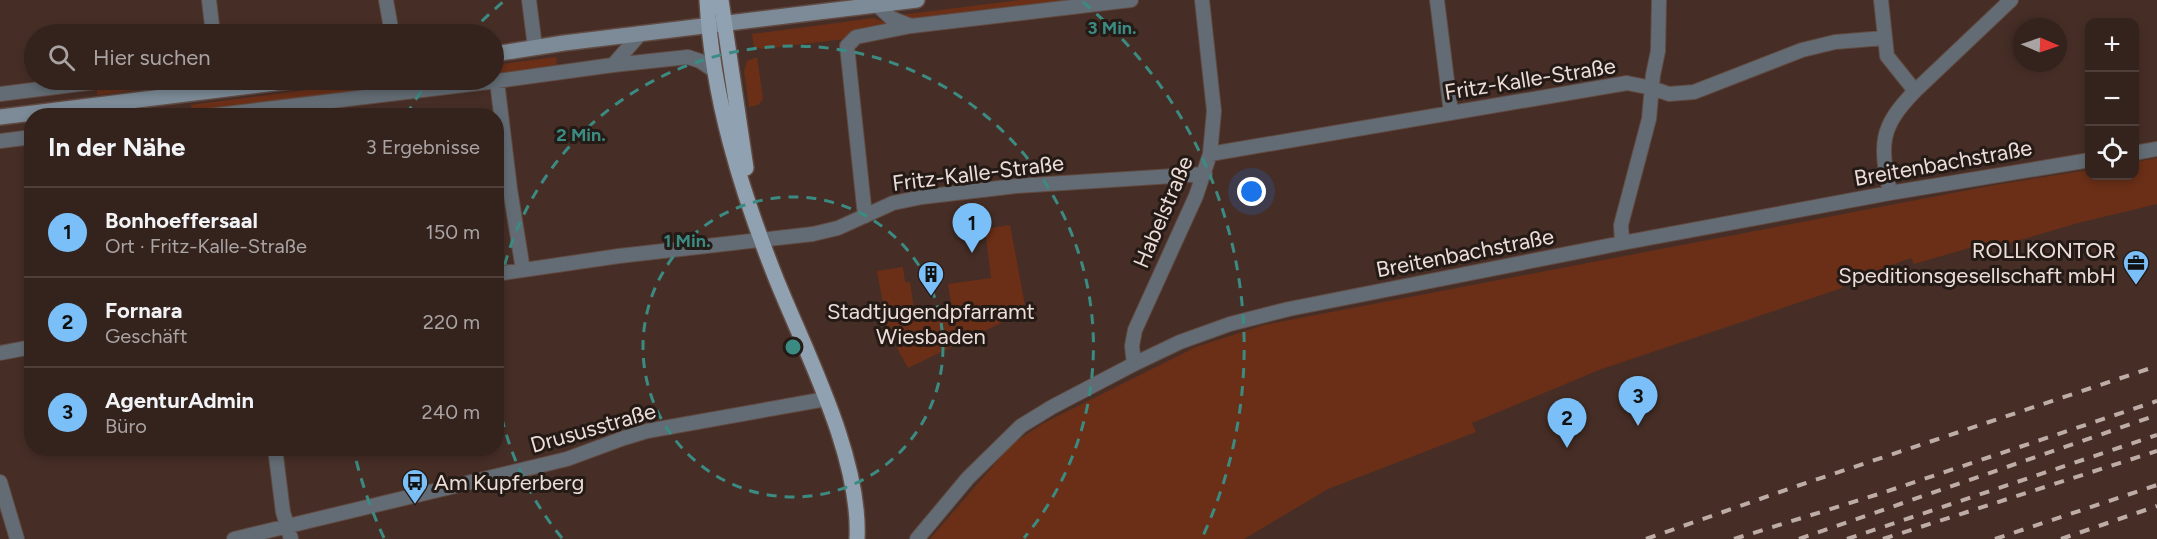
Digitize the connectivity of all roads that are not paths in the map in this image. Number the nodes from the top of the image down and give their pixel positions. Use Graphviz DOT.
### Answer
graph roads {
  1 [pos="208,0"];
  2 [pos="386,0"];
  3 [pos="529,0"];
  4 [pos="707,0"];
  5 [pos="721,0"];
  6 [pos="917,0"];
  7 [pos="1131,0"];
  8 [pos="1202,0"];
  9 [pos="1437,0"];
  10 [pos="1659,0"];
  11 [pos="1881,0"];
  12 [pos="2011,0"];
  13 [pos="877,5"];
  14 [pos="212,24"];
  15 [pos="390,24"];
  16 [pos="717,24"];
  17 [pos="911,26"];
  18 [pos="641,33"];
  19 [pos="1884,38"];
  20 [pos="535,47"];
  21 [pos="504,52"];
  22 [pos="613,65"];
  23 [pos="715,71"];
  24 [pos="504,80"];
  25 [pos="1652,88"];
  26 [pos="32,90"];
  27 [pos="218,90"];
  28 [pos="425,90"];
  29 [pos="498,90"];
  30 [pos="1915,91"];
  31 [pos="0,94"];
  32 [pos="73,108"];
  33 [pos="281,108"];
  34 [pos="500,108"];
  35 [pos="1451,113"];
  36 [pos="24,114"];
  37 [pos="0,117"];
  38 [pos="24,138"];
  39 [pos="504,139"];
  40 [pos="0,141"];
  41 [pos="2157,149"];
  42 [pos="2139,152"];
  43 [pos="1210,154"];
  44 [pos="2085,161"];
  45 [pos="1205,174"];
  46 [pos="1890,193"];
  47 [pos="865,216"];
  48 [pos="755,221"];
  49 [pos="761,241"];
  50 [pos="1622,243"];
  51 [pos="523,270"];
  52 [pos="504,273"];
  53 [pos="24,348"];
  54 [pos="0,353"];
  55 [pos="1134,364"];
  56 [pos="826,399"];
  57 [pos="276,456"];
  58 [pos="0,482"];
  59 [pos="289,532"];
  60 [pos="17,539"];
  61 [pos="234,539"];
  62 [pos="857,539"];
  63 [pos="917,539"];
  1 -- 14 [label="street"];
  2 -- 15 [label="street"];
  3 -- 20 [label="street"];
  4 -- 16 [label="main road"];
  5 -- 16 [label="main road"];
  6 -- 13 [label="main road"];
  7 -- 17 [label="street"];
  8 -- 43 [label="street, Habelstraße"];
  9 -- 35 [label="street"];
  10 -- 25 [label="street"];
  11 -- 19 [label="street"];
  12 -- 30 [label="street"];
  13 -- 16 [label="main road"];
  13 -- 17 [label="street"];
  16 -- 18 [label="main road"];
  16 -- 23 [label="main road"];
  16 -- 48 [label="main road"];
  17 -- 47 [label="street"];
  18 -- 20 [label="main road"];
  18 -- 22 [label="street"];
  19 -- 25 [label="street, Fritz-Kalle-Straße"];
  19 -- 30 [label="street"];
  20 -- 21 [label="main road"];
  22 -- 23 [label="street"];
  22 -- 24 [label="street"];
  23 -- 48 [label="main road"];
  25 -- 35 [label="street, Fritz-Kalle-Straße"];
  25 -- 50 [label="street"];
  26 -- 31 [label="street"];
  27 -- 32 [label="main road"];
  28 -- 33 [label="street"];
  29 -- 34 [label="street"];
  30 -- 46 [label="street"];
  35 -- 43 [label="street, Fritz-Kalle-Straße"];
  36 -- 37 [label="main road"];
  38 -- 40 [label="street"];
  39 -- 51 [label="street"];
  41 -- 42 [label="street"];
  43 -- 45 [label="street, Habelstraße"];
  44 -- 46 [label="street, Breitenbachstraße"];
  45 -- 47 [label="street, Fritz-Kalle-Straße"];
  45 -- 55 [label="street, Habelstraße"];
  46 -- 50 [label="street, Breitenbachstraße"];
  47 -- 49 [label="street, Fritz-Kalle-Straße"];
  48 -- 49 [label="main road"];
  49 -- 51 [label="street, Fritz-Kalle-Straße"];
  49 -- 56 [label="main road"];
  50 -- 55 [label="street, Breitenbachstraße"];
  51 -- 52 [label="street, Fritz-Kalle-Straße"];
  53 -- 54 [label="street"];
  55 -- 63 [label="street, Breitenbachstraße"];
  56 -- 59 [label="street, Drususstraße"];
  56 -- 62 [label="main road"];
  57 -- 59 [label="street"];
  58 -- 60 [label="street"];
  59 -- 61 [label="street, Drususstraße"];
}
